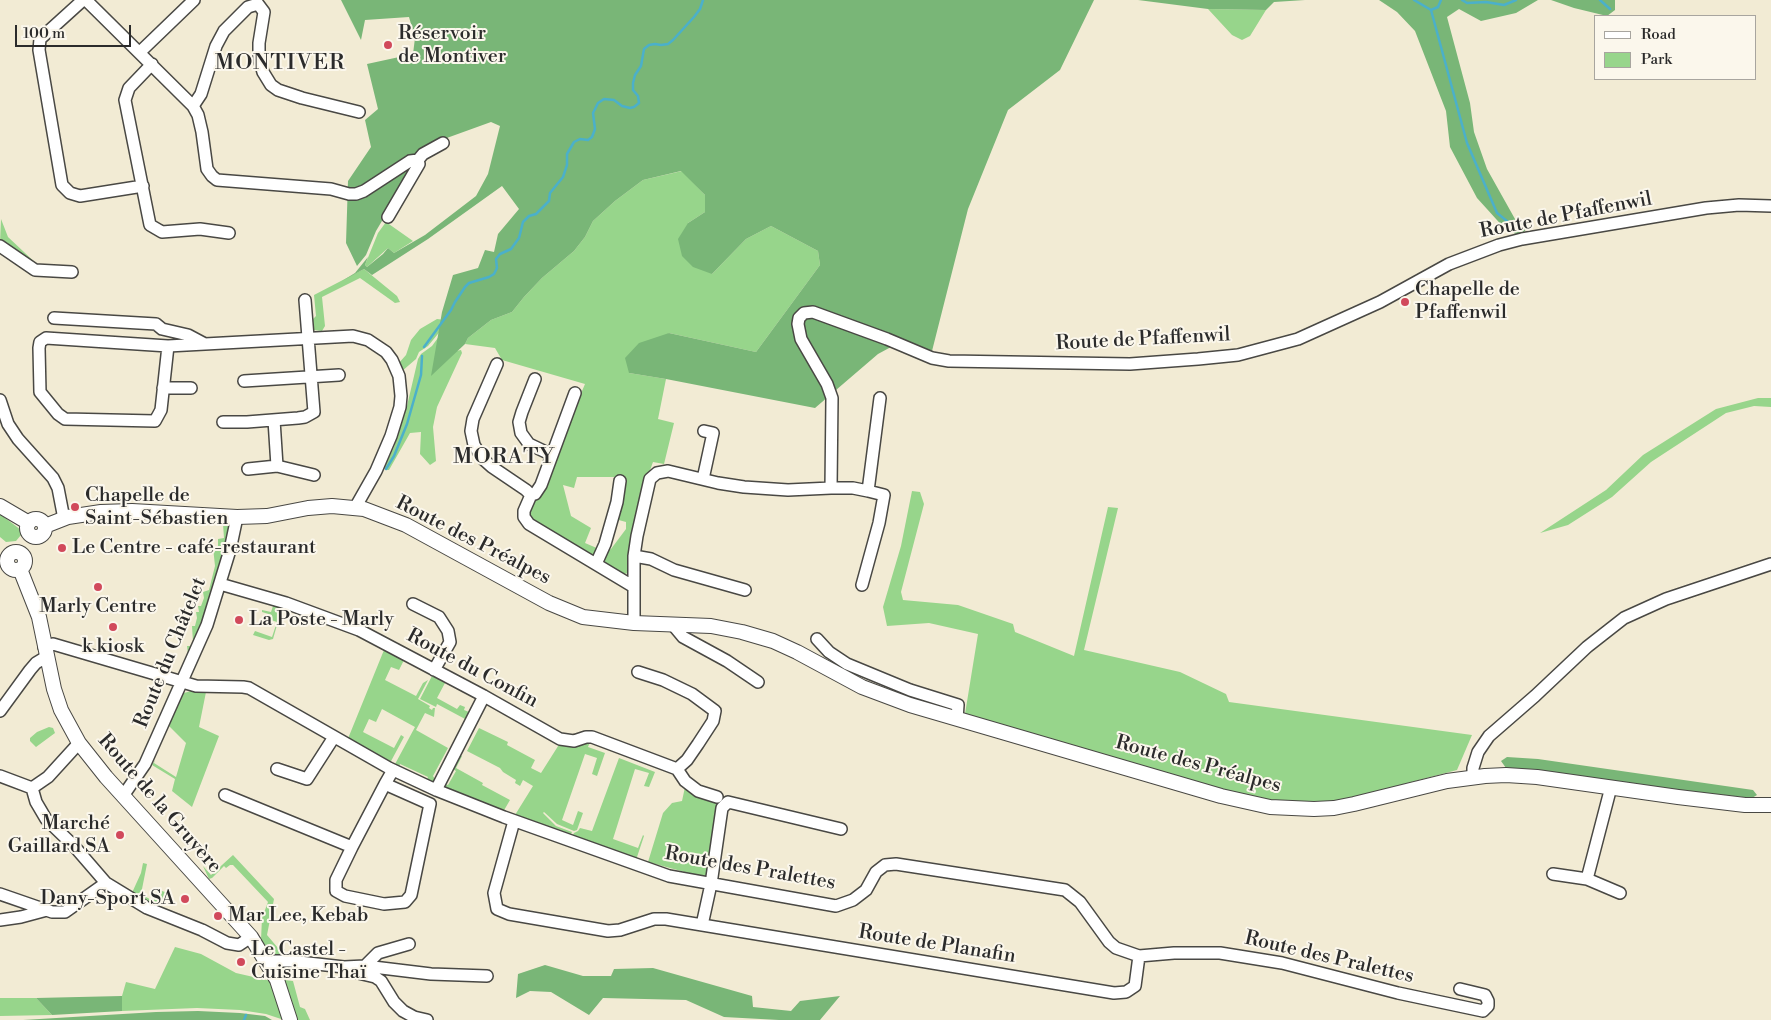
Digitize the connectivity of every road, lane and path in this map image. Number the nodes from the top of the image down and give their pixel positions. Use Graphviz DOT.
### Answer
graph roads {
  1 [pos="194,0"];
  2 [pos="91,2"];
  3 [pos="140,52"];
  4 [pos="152,64"];
  5 [pos="193,106"];
  6 [pos="359,112"];
  7 [pos="443,143"];
  8 [pos="418,160"];
  9 [pos="143,186"];
  10 [pos="1771,206"];
  11 [pos="388,216"];
  12 [pos="230,233"];
  13 [pos="0,246"];
  14 [pos="72,272"];
  15 [pos="305,300"];
  16 [pos="54,318"];
  17 [pos="309,337"];
  18 [pos="203,343"];
  19 [pos="168,346"];
  20 [pos="497,364"];
  21 [pos="339,375"];
  22 [pos="312,376"];
  23 [pos="535,378"];
  24 [pos="244,381"];
  25 [pos="164,388"];
  26 [pos="191,388"];
  27 [pos="575,393"];
  28 [pos="880,398"];
  29 [pos="0,400"];
  30 [pos="274,420"];
  31 [pos="223,422"];
  32 [pos="714,433"];
  33 [pos="552,455"];
  34 [pos="277,466"];
  35 [pos="248,469"];
  36 [pos="314,475"];
  37 [pos="703,479"];
  38 [pos="620,481"];
  39 [pos="832,488"];
  40 [pos="868,491"];
  41 [pos="531,495"];
  42 [pos="0,506"];
  43 [pos="355,508"];
  44 [pos="237,517"];
  45 [pos="64,519"];
  46 [pos="31,530"];
  47 [pos="11,552"];
  48 [pos="634,556"];
  49 [pos="596,564"];
  50 [pos="1771,564"];
  51 [pos="220,584"];
  52 [pos="862,585"];
  53 [pos="634,586"];
  54 [pos="745,590"];
  55 [pos="413,604"];
  56 [pos="634,623"];
  57 [pos="673,625"];
  58 [pos="817,639"];
  59 [pos="45,652"];
  60 [pos="434,670"];
  61 [pos="638,672"];
  62 [pos="182,682"];
  63 [pos="758,682"];
  64 [pos="484,696"];
  65 [pos="0,711"];
  66 [pos="957,719"];
  67 [pos="334,737"];
  68 [pos="79,744"];
  69 [pos="277,769"];
  70 [pos="677,769"];
  71 [pos="393,770"];
  72 [pos="0,776"];
  73 [pos="1473,777"];
  74 [pos="385,784"];
  75 [pos="1611,787"];
  76 [pos="32,788"];
  77 [pos="436,790"];
  78 [pos="225,795"];
  79 [pos="123,796"];
  80 [pos="716,797"];
  81 [pos="1771,805"];
  82 [pos="514,821"];
  83 [pos="841,829"];
  84 [pos="352,847"];
  85 [pos="1553,874"];
  86 [pos="1587,879"];
  87 [pos="106,883"];
  88 [pos="711,884"];
  89 [pos="1620,893"];
  90 [pos="0,894"];
  91 [pos="47,910"];
  92 [pos="0,920"];
  93 [pos="702,925"];
  94 [pos="250,936"];
  95 [pos="409,944"];
  96 [pos="1139,956"];
  97 [pos="268,963"];
  98 [pos="365,966"];
  99 [pos="344,967"];
  100 [pos="487,976"];
  101 [pos="1460,989"];
  102 [pos="290,1020"];
  103 [pos="427,1020"];
  1 -- 3 [label="street"];
  2 -- 3 [label="street"];
  2 -- 9 [label="street"];
  3 -- 4 [label="street"];
  4 -- 5 [label="street"];
  4 -- 9 [label="street"];
  5 -- 6 [label="street"];
  5 -- 8 [label="street"];
  7 -- 8 [label="street"];
  8 -- 11 [label="street"];
  9 -- 12 [label="street"];
  10 -- 39 [label="street, Route de Pfaffenwil"];
  13 -- 14 [label="street"];
  15 -- 17 [label="street"];
  16 -- 18 [label="street"];
  17 -- 18 [label="street"];
  17 -- 22 [label="street"];
  17 -- 43 [label="street"];
  18 -- 19 [label="street"];
  19 -- 25 [label="street"];
  19 -- 25 [label="street"];
  20 -- 41 [label="street"];
  21 -- 22 [label="street"];
  22 -- 24 [label="street"];
  22 -- 30 [label="street"];
  23 -- 33 [label="street"];
  25 -- 26 [label="street"];
  27 -- 33 [label="street"];
  28 -- 40 [label="street"];
  29 -- 45 [label="street"];
  30 -- 31 [label="street"];
  30 -- 34 [label="street"];
  32 -- 37 [label="street"];
  33 -- 41 [label="street"];
  34 -- 35 [label="street"];
  34 -- 36 [label="street"];
  37 -- 39 [label="street"];
  37 -- 48 [label="street"];
  38 -- 49 [label="street"];
  39 -- 40 [label="street"];
  40 -- 52 [label="street"];
  41 -- 49 [label="street"];
  42 -- 46 [label="main road"];
  43 -- 44 [label="main road, Route des Préalpes"];
  43 -- 56 [label="main road, Route des Préalpes"];
  44 -- 45 [label="main road, Route des Préalpes"];
  44 -- 51 [label="street, Route du Châtelet"];
  45 -- 46 [label="main road, Route des Préalpes"];
  46 -- 47 [label="main road"];
  47 -- 59 [label="main road, Route de la Gruyère"];
  48 -- 53 [label="street"];
  48 -- 54 [label="street"];
  49 -- 53 [label="street"];
  50 -- 73 [label="street"];
  51 -- 60 [label="street, Route du Confin"];
  51 -- 62 [label="street, Route du Châtelet"];
  53 -- 56 [label="street"];
  55 -- 60 [label="street"];
  56 -- 57 [label="main road, Route des Préalpes"];
  57 -- 63 [label="street"];
  57 -- 66 [label="main road, Route des Préalpes"];
  58 -- 66 [label="street"];
  59 -- 62 [label="street, Route des Pralettes"];
  59 -- 65 [label="street"];
  59 -- 68 [label="main road, Route de la Gruyère"];
  60 -- 64 [label="street, Route du Confin"];
  61 -- 70 [label="street"];
  62 -- 67 [label="street, Route des Pralettes"];
  62 -- 79 [label="street, Route du Châtelet"];
  64 -- 70 [label="street, Route du Confin"];
  64 -- 77 [label="street"];
  66 -- 73 [label="main road, Route des Préalpes"];
  67 -- 69 [label="street"];
  67 -- 71 [label="street, Route des Pralettes"];
  68 -- 76 [label="street"];
  68 -- 79 [label="main road, Route de la Gruyère"];
  70 -- 80 [label="street, Route du Confin"];
  71 -- 74 [label="street"];
  71 -- 77 [label="street, Route des Pralettes"];
  72 -- 76 [label="street"];
  73 -- 75 [label="main road, Route des Préalpes"];
  74 -- 84 [label="street"];
  74 -- 84 [label="street"];
  75 -- 81 [label="main road, Route des Préalpes"];
  75 -- 86 [label="street"];
  76 -- 87 [label="street"];
  77 -- 82 [label="street, Route des Pralettes"];
  78 -- 84 [label="street"];
  79 -- 94 [label="main road, Route de la Gruyère"];
  82 -- 88 [label="street, Route des Pralettes"];
  82 -- 93 [label="street, Route de Planafin"];
  83 -- 88 [label="street"];
  85 -- 86 [label="street"];
  86 -- 89 [label="street"];
  87 -- 91 [label="street"];
  87 -- 94 [label="street"];
  88 -- 93 [label="street"];
  88 -- 96 [label="street, Route des Pralettes"];
  90 -- 91 [label="street"];
  91 -- 92 [label="street"];
  93 -- 96 [label="street, Route de Planafin"];
  94 -- 97 [label="main road, Route de la Gruyère"];
  95 -- 98 [label="street"];
  96 -- 101 [label="street, Route des Pralettes"];
  97 -- 99 [label="street"];
  97 -- 102 [label="main road, Route de la Gruyère"];
  98 -- 99 [label="street"];
  98 -- 100 [label="street"];
  99 -- 103 [label="street"];
}
